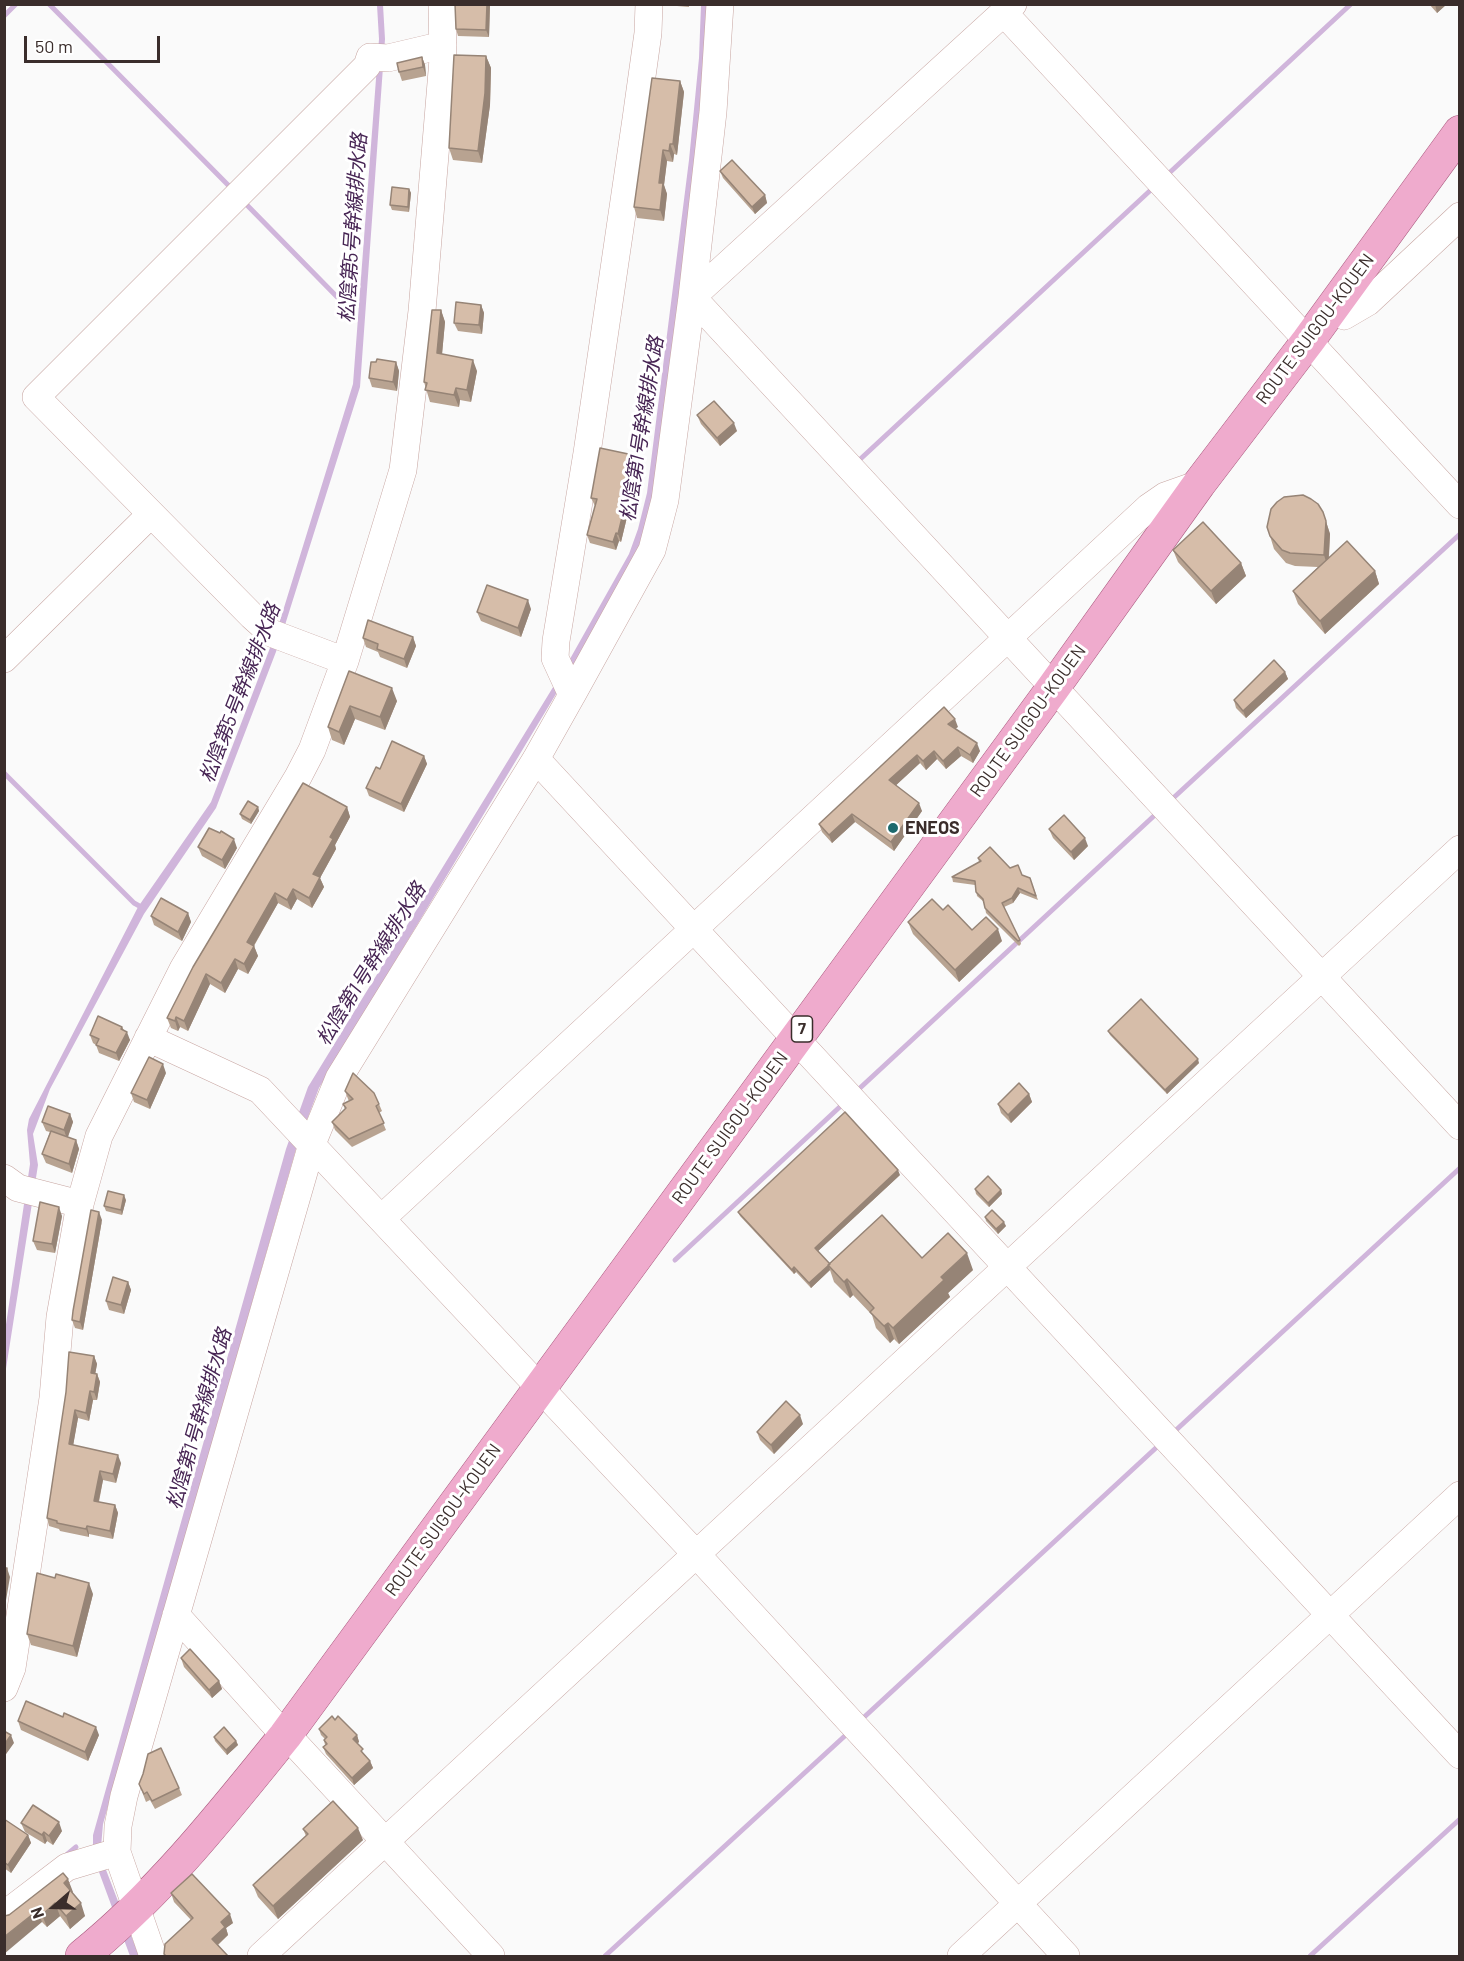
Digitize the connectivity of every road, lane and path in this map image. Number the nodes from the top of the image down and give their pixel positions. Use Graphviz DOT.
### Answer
graph roads {
  1 [pos="442,4"];
  2 [pos="649,4"];
  3 [pos="720,4"];
  4 [pos="1009,9"];
  5 [pos="443,45"];
  6 [pos="1460,132"];
  7 [pos="1460,216"];
  8 [pos="692,297"];
  9 [pos="1331,309"];
  10 [pos="1308,341"];
  11 [pos="1199,484"];
  12 [pos="1460,504"];
  13 [pos="151,514"];
  14 [pos="1006,638"];
  15 [pos="4,659"];
  16 [pos="345,661"];
  17 [pos="1053,688"];
  18 [pos="571,693"];
  19 [pos="536,759"];
  20 [pos="1460,849"];
  21 [pos="694,928"];
  22 [pos="1321,977"];
  23 [pos="148,1038"];
  24 [pos="796,1038"];
  25 [pos="1460,1126"];
  26 [pos="303,1134"];
  27 [pos="23,1187"];
  28 [pos="80,1204"];
  29 [pos="382,1218"];
  30 [pos="1007,1266"];
  31 [pos="540,1387"];
  32 [pos="1460,1496"];
  33 [pos="698,1555"];
  34 [pos="176,1615"];
  35 [pos="1330,1615"];
  36 [pos="4,1688"];
  37 [pos="286,1735"];
  38 [pos="1460,1755"];
  39 [pos="385,1841"];
  40 [pos="105,1855"];
  41 [pos="1018,1904"];
  42 [pos="4,1915"];
  43 [pos="124,1919"];
  44 [pos="82,1956"];
  45 [pos="153,1956"];
  46 [pos="261,1956"];
  47 [pos="492,1956"];
  48 [pos="962,1956"];
  49 [pos="1066,1956"];
  1 -- 5 [label="street"];
  2 -- 18 [label="street"];
  3 -- 8 [label="street"];
  4 -- 8 [label="street"];
  4 -- 10 [label="street"];
  5 -- 13 [label="street"];
  5 -- 16 [label="street"];
  6 -- 9 [label="main road, ROUTE SUIGOU-KOUEN / 7"];
  7 -- 9 [label="street"];
  8 -- 14 [label="street"];
  8 -- 18 [label="street"];
  9 -- 10 [label="main road, ROUTE SUIGOU-KOUEN / 7"];
  10 -- 11 [label="main road, ROUTE SUIGOU-KOUEN / 7"];
  10 -- 12 [label="street"];
  11 -- 14 [label="street"];
  11 -- 17 [label="main road, ROUTE SUIGOU-KOUEN / 7"];
  13 -- 15 [label="street"];
  13 -- 16 [label="street"];
  14 -- 17 [label="street"];
  14 -- 21 [label="street"];
  16 -- 23 [label="street"];
  17 -- 22 [label="street"];
  17 -- 24 [label="main road, ROUTE SUIGOU-KOUEN / 7"];
  18 -- 19 [label="street"];
  19 -- 21 [label="street"];
  19 -- 26 [label="street"];
  20 -- 22 [label="street"];
  21 -- 24 [label="street"];
  21 -- 29 [label="street"];
  22 -- 25 [label="street"];
  22 -- 30 [label="street"];
  23 -- 26 [label="street"];
  23 -- 28 [label="street"];
  24 -- 30 [label="street"];
  24 -- 31 [label="main road, ROUTE SUIGOU-KOUEN / 7"];
  26 -- 29 [label="street"];
  26 -- 34 [label="street"];
  27 -- 28 [label="street"];
  28 -- 36 [label="street"];
  29 -- 31 [label="street"];
  30 -- 33 [label="street"];
  30 -- 35 [label="street"];
  31 -- 33 [label="street"];
  31 -- 37 [label="main road, ROUTE SUIGOU-KOUEN / 7"];
  32 -- 35 [label="street"];
  33 -- 39 [label="street"];
  33 -- 41 [label="street"];
  34 -- 37 [label="street"];
  34 -- 40 [label="street"];
  35 -- 38 [label="street"];
  35 -- 41 [label="street"];
  37 -- 39 [label="street"];
  37 -- 43 [label="main road, ROUTE SUIGOU-KOUEN / 7"];
  39 -- 46 [label="street"];
  39 -- 47 [label="street"];
  40 -- 42 [label="street"];
  40 -- 43 [label="street"];
  41 -- 48 [label="street"];
  41 -- 49 [label="street"];
  43 -- 44 [label="main road, ROUTE SUIGOU-KOUEN / 7"];
  43 -- 45 [label="street"];
}
